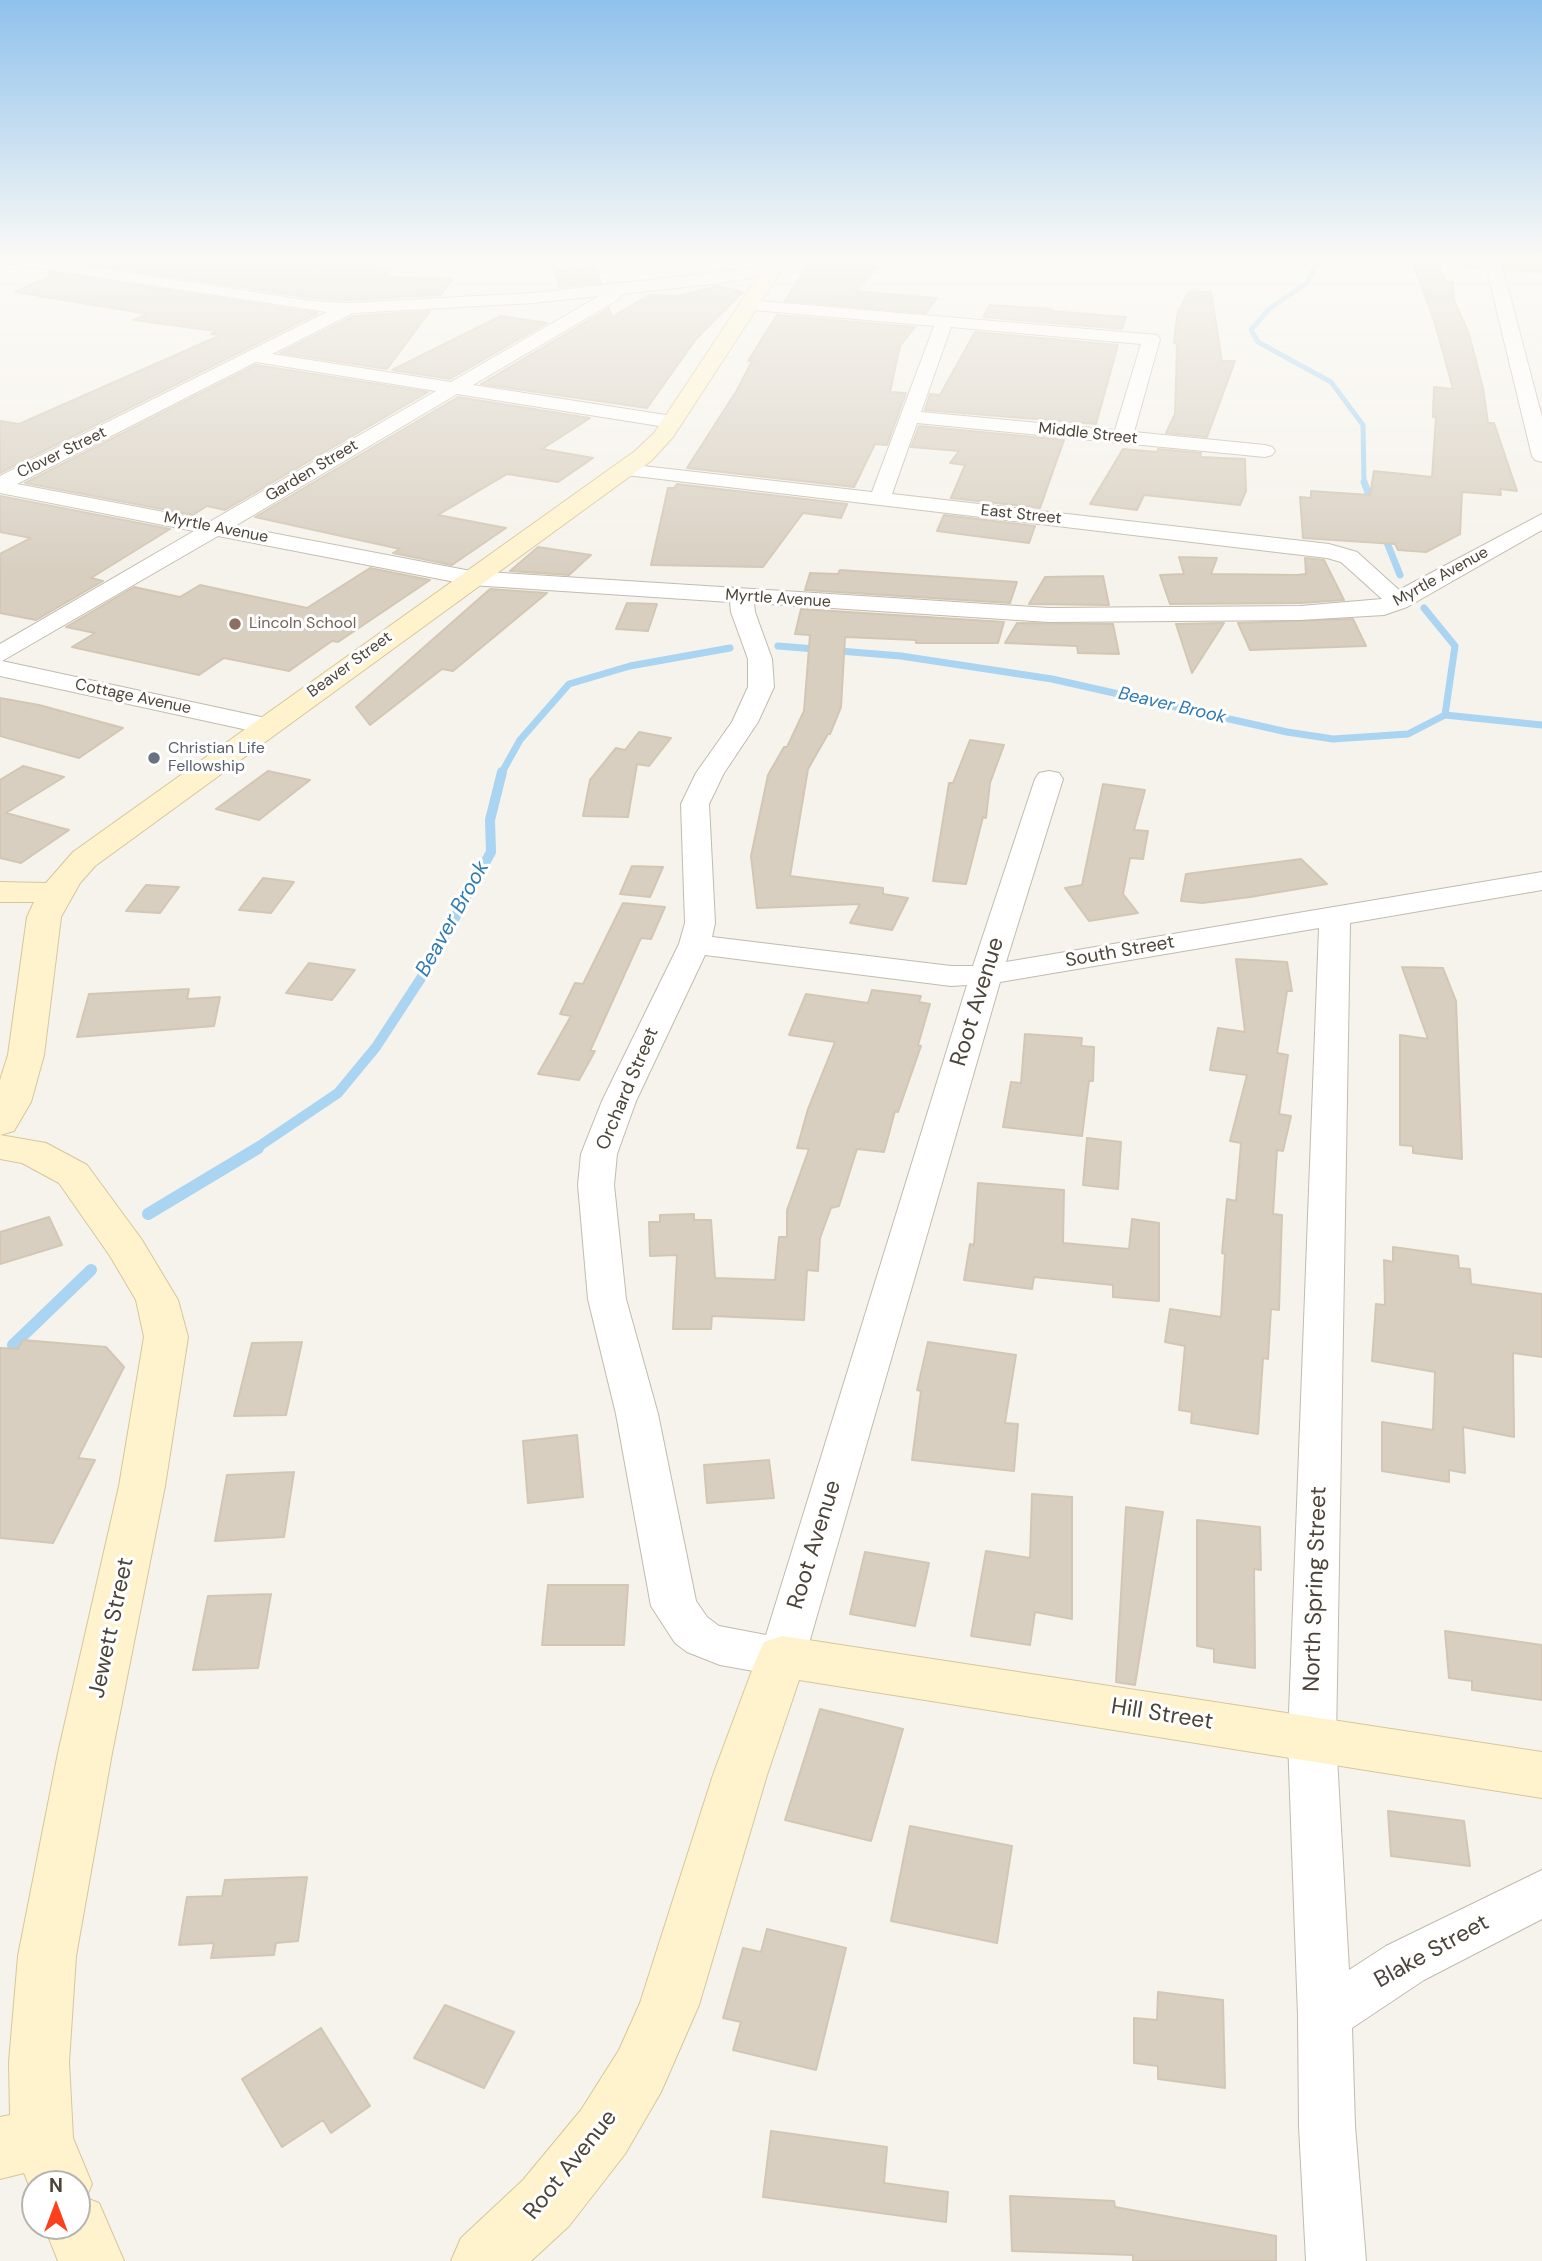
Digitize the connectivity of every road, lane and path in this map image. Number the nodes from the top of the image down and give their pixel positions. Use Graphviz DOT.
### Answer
graph roads {
  1 [pos="244,364"];
  2 [pos="300,364"];
  3 [pos="494,364"];
  4 [pos="712,364"];
  5 [pos="930,364"];
  6 [pos="1144,364"];
  7 [pos="1519,364"];
  8 [pos="453,387"];
  9 [pos="912,416"];
  10 [pos="672,422"];
  11 [pos="1122,437"];
  12 [pos="1265,451"];
  13 [pos="1542,456"];
  14 [pos="625,470"];
  15 [pos="0,485"];
  16 [pos="880,499"];
  17 [pos="1542,521"];
  18 [pos="216,528"];
  19 [pos="471,579"];
  20 [pos="742,596"];
  21 [pos="1399,602"];
  22 [pos="0,654"];
  23 [pos="0,668"];
  24 [pos="267,726"];
  25 [pos="1049,779"];
  26 [pos="1542,881"];
  27 [pos="2,890"];
  28 [pos="55,893"];
  29 [pos="1335,916"];
  30 [pos="695,944"];
  31 [pos="985,975"];
  32 [pos="0,1123"];
  33 [pos="0,1147"];
  34 [pos="782,1657"];
  35 [pos="1312,1739"];
  36 [pos="1542,1775"];
  37 [pos="1542,1893"];
  38 [pos="1325,2016"];
  39 [pos="34,2157"];
  40 [pos="82,2240"];
  41 [pos="90,2261"];
  42 [pos="484,2261"];
  43 [pos="1336,2261"];
  1 -- 15 [label="street, Clover Street"];
  2 -- 8 [label="street"];
  3 -- 8 [label="street, Garden Street"];
  4 -- 10 [label="street, Beaver Street"];
  5 -- 9 [label="street"];
  6 -- 11 [label="street"];
  7 -- 13 [label="street"];
  8 -- 10 [label="street"];
  8 -- 18 [label="street, Garden Street"];
  9 -- 11 [label="street, Middle Street"];
  9 -- 16 [label="street"];
  10 -- 14 [label="street, Beaver Street"];
  11 -- 12 [label="street, Middle Street"];
  14 -- 16 [label="street, East Street"];
  14 -- 19 [label="street, Beaver Street"];
  15 -- 18 [label="street, Myrtle Avenue"];
  16 -- 21 [label="street, East Street"];
  17 -- 21 [label="street, Myrtle Avenue"];
  18 -- 19 [label="street, Myrtle Avenue"];
  18 -- 22 [label="street, Garden Street"];
  19 -- 20 [label="street, Myrtle Avenue"];
  19 -- 24 [label="street, Beaver Street"];
  20 -- 21 [label="street, Myrtle Avenue"];
  20 -- 30 [label="street, Orchard Street"];
  23 -- 24 [label="street, Cottage Avenue"];
  24 -- 28 [label="street, Beaver Street"];
  25 -- 31 [label="street, Root Avenue"];
  26 -- 29 [label="street, South Street"];
  27 -- 28 [label="street"];
  28 -- 32 [label="street, Beaver Street"];
  29 -- 31 [label="street, South Street"];
  29 -- 35 [label="street, North Spring Street"];
  30 -- 31 [label="street, South Street"];
  30 -- 34 [label="street, Orchard Street"];
  31 -- 34 [label="street, Root Avenue"];
  33 -- 39 [label="street, Jewett Street"];
  34 -- 35 [label="street, Hill Street"];
  34 -- 42 [label="street, Root Avenue"];
  35 -- 36 [label="street, Hill Street"];
  35 -- 38 [label="street, North Spring Street"];
  37 -- 38 [label="street, Blake Street"];
  38 -- 43 [label="street, North Spring Street"];
  40 -- 41 [label="street"];
}
